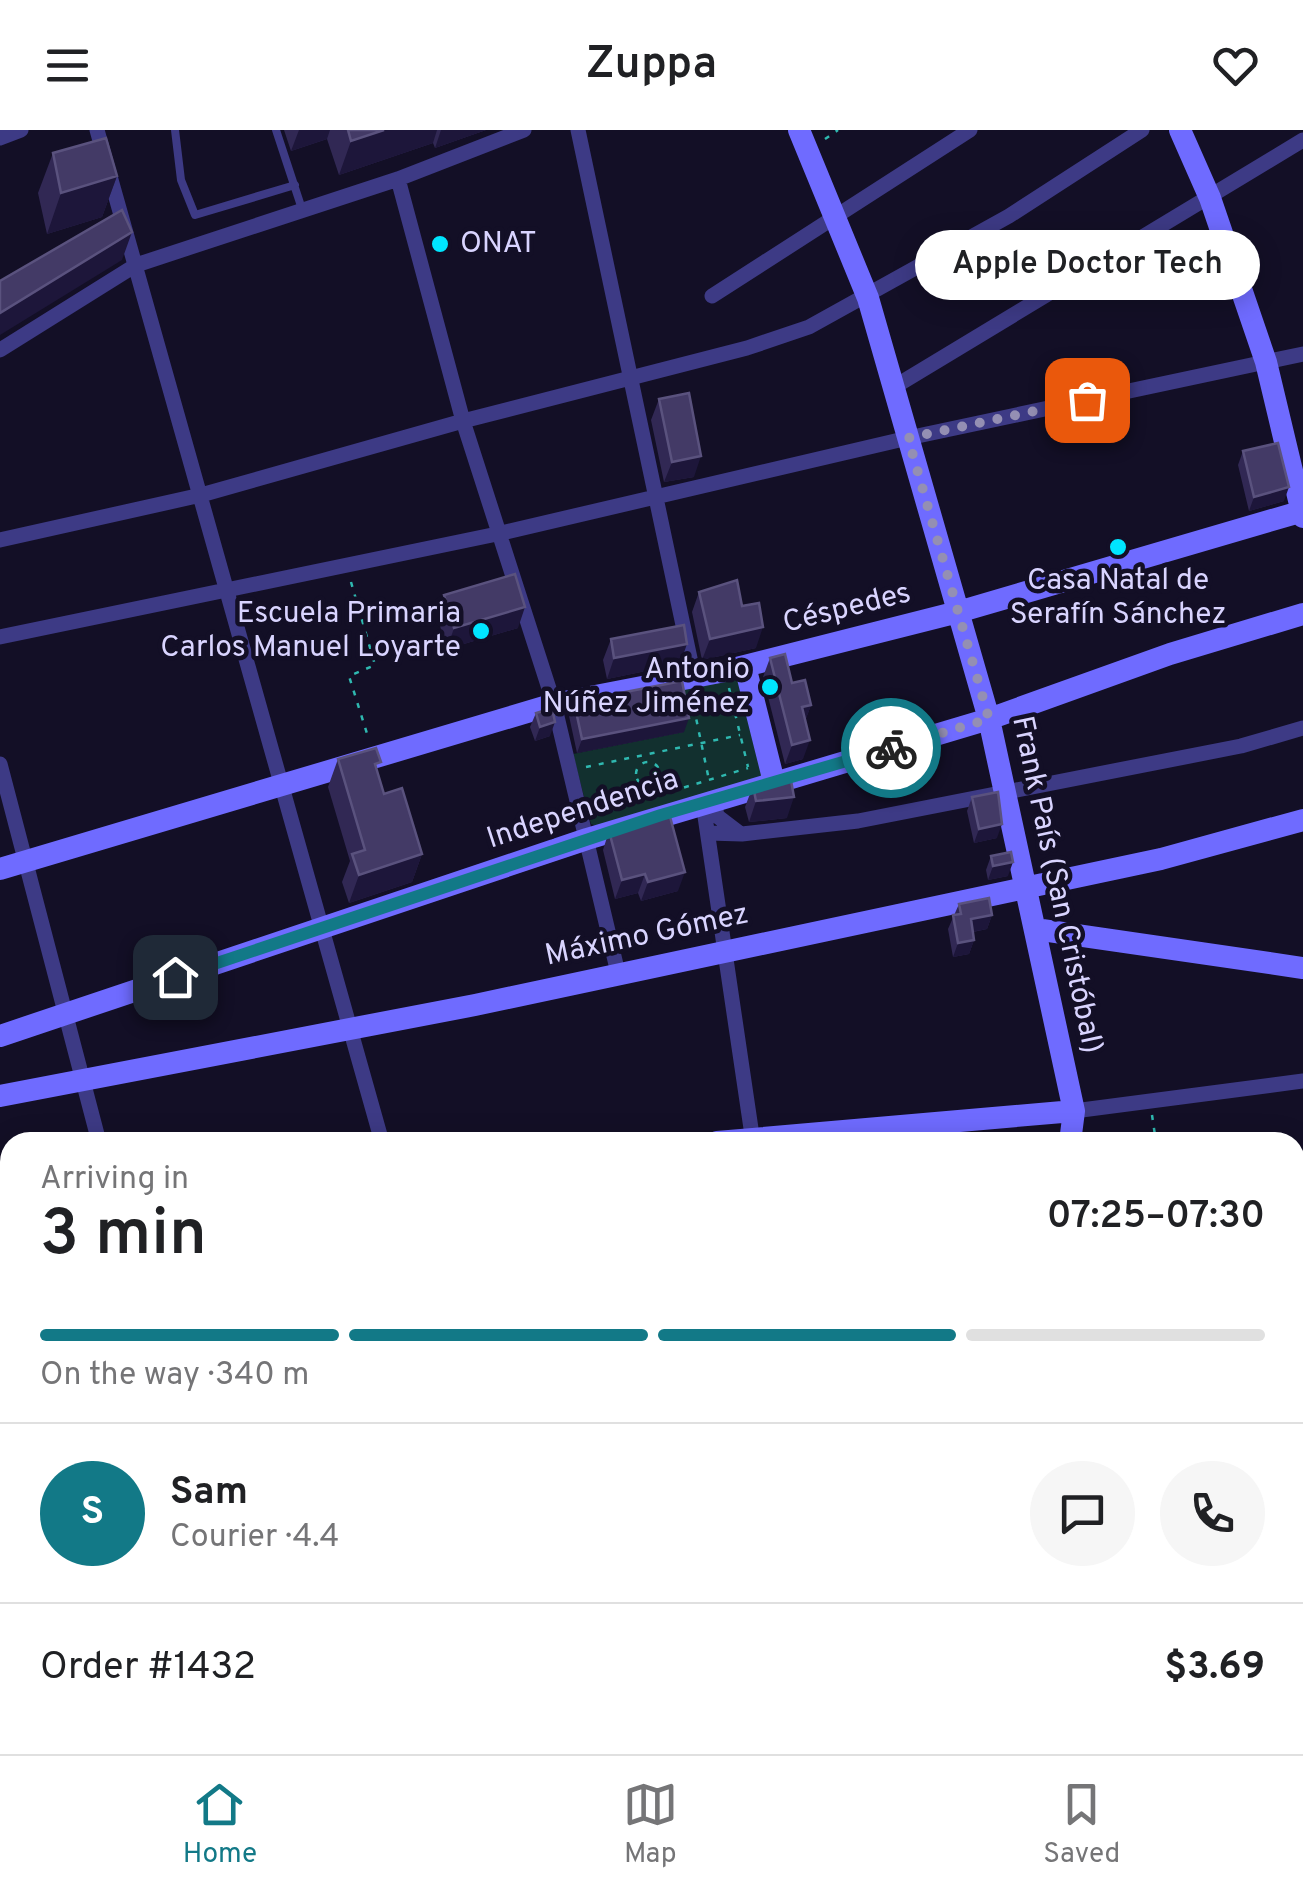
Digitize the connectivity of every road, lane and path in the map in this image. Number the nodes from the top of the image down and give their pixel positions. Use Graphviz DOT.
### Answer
graph roads {
  1 [pos="20,130"];
  2 [pos="98,130"];
  3 [pos="175,130"];
  4 [pos="276,130"];
  5 [pos="578,130"];
  6 [pos="798,130"];
  7 [pos="970,130"];
  8 [pos="1142,130"];
  9 [pos="1180,130"];
  10 [pos="513,132"];
  11 [pos="1302,135"];
  12 [pos="0,138"];
  13 [pos="398,180"];
  14 [pos="294,185"];
  15 [pos="1210,198"];
  16 [pos="302,209"];
  17 [pos="836,216"];
  18 [pos="136,265"];
  19 [pos="712,296"];
  20 [pos="868,298"];
  21 [pos="0,350"];
  22 [pos="1303,354"];
  23 [pos="1266,362"];
  24 [pos="630,380"];
  25 [pos="894,387"];
  26 [pos="463,421"];
  27 [pos="908,438"];
  28 [pos="655,494"];
  29 [pos="201,495"];
  30 [pos="1302,514"];
  31 [pos="496,534"];
  32 [pos="0,540"];
  33 [pos="346,566"];
  34 [pos="228,591"];
  35 [pos="958,612"];
  36 [pos="1303,614"];
  37 [pos="0,637"];
  38 [pos="735,669"];
  39 [pos="691,678"];
  40 [pos="554,704"];
  41 [pos="989,719"];
  42 [pos="1303,728"];
  43 [pos="751,732"];
  44 [pos="702,743"];
  45 [pos="643,755"];
  46 [pos="375,760"];
  47 [pos="645,763"];
  48 [pos="0,764"];
  49 [pos="569,770"];
  50 [pos="759,779"];
  51 [pos="284,788"];
  52 [pos="1005,793"];
  53 [pos="709,794"];
  54 [pos="1303,820"];
  55 [pos="584,829"];
  56 [pos="708,833"];
  57 [pos="742,834"];
  58 [pos="24,862"];
  59 [pos="0,869"];
  60 [pos="1025,886"];
  61 [pos="323,927"];
  62 [pos="1035,929"];
  63 [pos="727,949"];
  64 [pos="1303,968"];
  65 [pos="618,973"];
  66 [pos="64,1014"];
  67 [pos="352,1029"];
  68 [pos="0,1036"];
  69 [pos="82,1080"];
  70 [pos="1303,1081"];
  71 [pos="0,1096"];
  72 [pos="1150,1104"];
  73 [pos="1074,1112"];
  74 [pos="97,1132"];
  75 [pos="379,1132"];
  76 [pos="752,1132"];
  77 [pos="853,1132"];
  78 [pos="1071,1132"];
  79 [pos="1154,1132"];
  1 -- 12 [label="street"];
  2 -- 18 [label="street"];
  3 -- 14 [label="lane"];
  4 -- 14 [label="lane"];
  5 -- 24 [label="street"];
  6 -- 17 [label="street, Frank País (San Cristóbal)"];
  7 -- 17 [label="street"];
  8 -- 20 [label="street"];
  9 -- 15 [label="street"];
  10 -- 13 [label="street"];
  11 -- 15 [label="street"];
  13 -- 16 [label="street"];
  13 -- 26 [label="street"];
  14 -- 16 [label="lane"];
  15 -- 23 [label="street"];
  15 -- 25 [label="street"];
  16 -- 18 [label="street"];
  17 -- 19 [label="street"];
  17 -- 20 [label="street, Frank País (San Cristóbal)"];
  18 -- 21 [label="street"];
  18 -- 29 [label="street"];
  20 -- 24 [label="street"];
  20 -- 25 [label="street, Frank País (San Cristóbal)"];
  22 -- 23 [label="street"];
  23 -- 27 [label="street"];
  23 -- 30 [label="street"];
  24 -- 26 [label="street"];
  24 -- 28 [label="street"];
  25 -- 27 [label="street, Frank País (San Cristóbal)"];
  26 -- 29 [label="street"];
  26 -- 31 [label="street"];
  27 -- 28 [label="street"];
  27 -- 35 [label="street, Frank País (San Cristóbal)"];
  28 -- 31 [label="street"];
  28 -- 39 [label="street"];
  29 -- 32 [label="street"];
  29 -- 34 [label="street"];
  30 -- 35 [label="street, Céspedes"];
  31 -- 33 [label="street"];
  31 -- 40 [label="street"];
  33 -- 34 [label="street"];
  33 -- 46 [label="path"];
  34 -- 37 [label="street"];
  34 -- 51 [label="street"];
  35 -- 38 [label="street, Céspedes"];
  35 -- 41 [label="street, Frank País (San Cristóbal)"];
  36 -- 41 [label="street, Independencia"];
  38 -- 39 [label="street, Céspedes"];
  38 -- 43 [label="street"];
  38 -- 43 [label="path"];
  39 -- 40 [label="street, Céspedes"];
  39 -- 44 [label="path"];
  40 -- 46 [label="street, Céspedes"];
  40 -- 49 [label="street"];
  41 -- 50 [label="street, Independencia"];
  41 -- 52 [label="street, Frank País (San Cristóbal)"];
  42 -- 52 [label="street"];
  43 -- 44 [label="path"];
  43 -- 50 [label="street"];
  43 -- 50 [label="path"];
  44 -- 45 [label="path"];
  44 -- 53 [label="path"];
  45 -- 47 [label="path"];
  45 -- 49 [label="path"];
  46 -- 51 [label="street, Céspedes"];
  47 -- 47 [label="path"];
  48 -- 58 [label="street"];
  49 -- 55 [label="street"];
  50 -- 53 [label="street, Independencia"];
  50 -- 53 [label="path"];
  51 -- 58 [label="street, Céspedes"];
  51 -- 61 [label="street"];
  52 -- 57 [label="street"];
  52 -- 60 [label="street, Frank País (San Cristóbal)"];
  53 -- 55 [label="street, Independencia"];
  53 -- 55 [label="path"];
  53 -- 56 [label="street"];
  53 -- 57 [label="street"];
  54 -- 60 [label="street, Máximo Gómez"];
  55 -- 61 [label="street, Independencia"];
  55 -- 65 [label="street"];
  56 -- 57 [label="street"];
  56 -- 63 [label="street"];
  58 -- 59 [label="street, Céspedes"];
  58 -- 66 [label="street"];
  60 -- 62 [label="street, Frank País (San Cristóbal)"];
  60 -- 63 [label="street, Máximo Gómez"];
  61 -- 66 [label="street, Independencia"];
  61 -- 67 [label="street"];
  62 -- 64 [label="street"];
  62 -- 73 [label="street, Frank País (San Cristóbal)"];
  63 -- 65 [label="street, Máximo Gómez"];
  63 -- 76 [label="street"];
  65 -- 67 [label="street, Máximo Gómez"];
  66 -- 68 [label="street, Independencia"];
  66 -- 69 [label="street"];
  67 -- 69 [label="street, Máximo Gómez"];
  67 -- 75 [label="street"];
  69 -- 71 [label="street, Máximo Gómez"];
  69 -- 74 [label="street"];
  70 -- 72 [label="street"];
  72 -- 73 [label="street"];
  72 -- 79 [label="path"];
  73 -- 77 [label="street"];
  73 -- 78 [label="street, Frank País (San Cristóbal)"];
}
